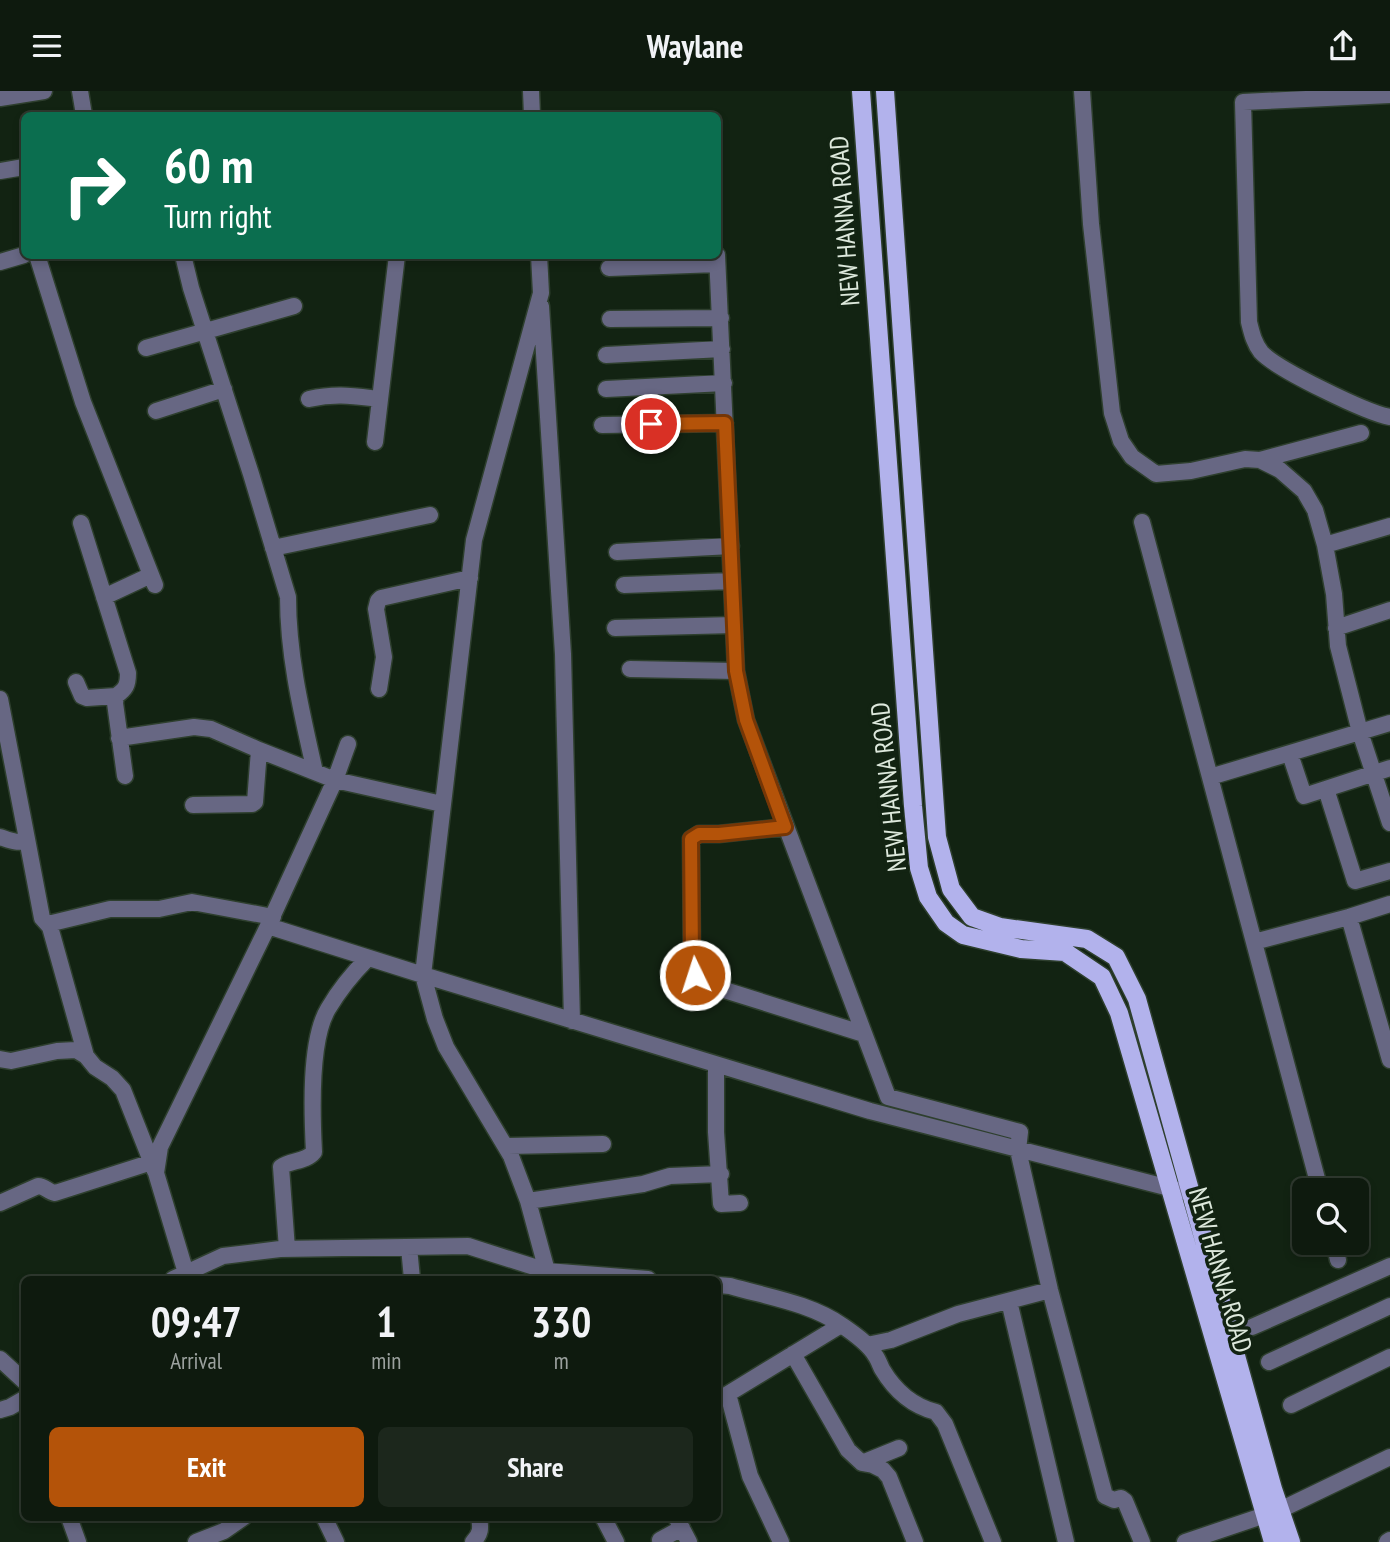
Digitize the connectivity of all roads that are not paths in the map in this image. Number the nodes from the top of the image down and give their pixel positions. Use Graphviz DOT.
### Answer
graph roads {
  1 [pos="44,91"];
  2 [pos="80,91"];
  3 [pos="531,91"];
  4 [pos="861,91"];
  5 [pos="885,91"];
  6 [pos="1082,91"];
  7 [pos="1390,95"];
  8 [pos="0,98"];
  9 [pos="84,112"];
  10 [pos="532,112"];
  11 [pos="21,168"];
  12 [pos="0,171"];
  13 [pos="21,256"];
  14 [pos="38,259"];
  15 [pos="184,259"];
  16 [pos="397,259"];
  17 [pos="539,259"];
  18 [pos="717,260"];
  19 [pos="0,262"];
  20 [pos="609,268"];
  21 [pos="541,293"];
  22 [pos="295,306"];
  23 [pos="721,318"];
  24 [pos="610,319"];
  25 [pos="205,331"];
  26 [pos="146,348"];
  27 [pos="722,349"];
  28 [pos="606,355"];
  29 [pos="724,383"];
  30 [pos="224,389"];
  31 [pos="606,389"];
  32 [pos="309,399"];
  33 [pos="380,399"];
  34 [pos="156,411"];
  35 [pos="1390,417"];
  36 [pos="725,423"];
  37 [pos="602,425"];
  38 [pos="1361,433"];
  39 [pos="376,442"];
  40 [pos="1261,460"];
  41 [pos="430,515"];
  42 [pos="1142,522"];
  43 [pos="81,523"];
  44 [pos="1390,526"];
  45 [pos="1325,545"];
  46 [pos="731,546"];
  47 [pos="273,548"];
  48 [pos="617,552"];
  49 [pos="470,577"];
  50 [pos="732,581"];
  51 [pos="625,585"];
  52 [pos="104,597"];
  53 [pos="1390,610"];
  54 [pos="734,625"];
  55 [pos="615,628"];
  56 [pos="1336,628"];
  57 [pos="630,669"];
  58 [pos="736,671"];
  59 [pos="76,682"];
  60 [pos="379,689"];
  61 [pos="116,696"];
  62 [pos="0,699"];
  63 [pos="1390,723"];
  64 [pos="1360,732"];
  65 [pos="120,738"];
  66 [pos="348,744"];
  67 [pos="259,750"];
  68 [pos="1290,754"];
  69 [pos="1382,771"];
  70 [pos="315,772"];
  71 [pos="125,776"];
  72 [pos="1210,776"];
  73 [pos="335,780"];
  74 [pos="1326,789"];
  75 [pos="442,804"];
  76 [pos="193,805"];
  77 [pos="1390,823"];
  78 [pos="785,827"];
  79 [pos="0,837"];
  80 [pos="27,839"];
  81 [pos="1390,871"];
  82 [pos="1390,904"];
  83 [pos="1349,917"];
  84 [pos="271,922"];
  85 [pos="48,925"];
  86 [pos="1254,942"];
  87 [pos="368,958"];
  88 [pos="423,975"];
  89 [pos="572,1021"];
  90 [pos="864,1034"];
  91 [pos="86,1056"];
  92 [pos="0,1059"];
  93 [pos="1390,1060"];
  94 [pos="716,1065"];
  95 [pos="603,1144"];
  96 [pos="506,1146"];
  97 [pos="1018,1150"];
  98 [pos="154,1168"];
  99 [pos="720,1174"];
  100 [pos="1317,1178"];
  101 [pos="1171,1190"];
  102 [pos="1191,1193"];
  103 [pos="528,1201"];
  104 [pos="0,1203"];
  105 [pos="740,1203"];
  106 [pos="409,1247"];
  107 [pos="287,1249"];
  108 [pos="1337,1255"];
  109 [pos="1338,1260"];
  110 [pos="1390,1266"];
  111 [pos="547,1271"];
  112 [pos="179,1276"];
  113 [pos="412,1276"];
  114 [pos="578,1276"];
  115 [pos="721,1285"];
  116 [pos="1050,1290"];
  117 [pos="1009,1301"];
  118 [pos="1390,1306"];
  119 [pos="841,1325"];
  120 [pos="1252,1327"];
  121 [pos="867,1345"];
  122 [pos="793,1354"];
  123 [pos="1390,1357"];
  124 [pos="0,1359"];
  125 [pos="1269,1361"];
  126 [pos="21,1378"];
  127 [pos="723,1397"];
  128 [pos="21,1401"];
  129 [pos="1291,1405"];
  130 [pos="0,1410"];
  131 [pos="899,1448"];
  132 [pos="1390,1457"];
  133 [pos="863,1463"];
  134 [pos="1273,1513"];
  135 [pos="70,1521"];
  136 [pos="240,1521"];
  137 [pos="326,1521"];
  138 [pos="480,1521"];
  139 [pos="605,1521"];
  140 [pos="682,1529"];
  141 [pos="227,1537"];
  142 [pos="660,1540"];
  143 [pos="989,1541"];
  144 [pos="78,1542"];
  145 [pos="196,1542"];
  146 [pos="336,1542"];
  147 [pos="473,1542"];
  148 [pos="616,1542"];
  149 [pos="780,1542"];
  150 [pos="915,1542"];
  151 [pos="1066,1542"];
  152 [pos="1142,1542"];
  153 [pos="1185,1542"];
  154 [pos="1273,1542"];
  155 [pos="1291,1542"];
  1 -- 8 [label="street"];
  2 -- 9 [label="street"];
  3 -- 10 [label="street"];
  4 -- 101 [label="main road, NEW HANNA ROAD"];
  5 -- 102 [label="main road, NEW HANNA ROAD"];
  6 -- 40 [label="street"];
  7 -- 35 [label="street"];
  11 -- 12 [label="street"];
  13 -- 19 [label="street"];
  14 -- 52 [label="street"];
  15 -- 25 [label="street"];
  16 -- 33 [label="street"];
  17 -- 21 [label="street"];
  18 -- 20 [label="street"];
  18 -- 23 [label="street"];
  21 -- 49 [label="street"];
  21 -- 89 [label="street"];
  22 -- 25 [label="street"];
  23 -- 24 [label="street"];
  23 -- 27 [label="street"];
  25 -- 26 [label="street"];
  25 -- 30 [label="street"];
  27 -- 28 [label="street"];
  27 -- 29 [label="street"];
  29 -- 31 [label="street"];
  29 -- 36 [label="street"];
  30 -- 34 [label="street"];
  30 -- 47 [label="street"];
  32 -- 33 [label="street"];
  33 -- 39 [label="street"];
  36 -- 37 [label="street"];
  36 -- 46 [label="street"];
  38 -- 40 [label="street"];
  40 -- 45 [label="street"];
  41 -- 47 [label="street"];
  42 -- 72 [label="street"];
  43 -- 52 [label="street"];
  44 -- 45 [label="street"];
  45 -- 56 [label="street"];
  46 -- 48 [label="street"];
  46 -- 50 [label="street"];
  47 -- 70 [label="street"];
  49 -- 60 [label="street"];
  49 -- 75 [label="street"];
  50 -- 51 [label="street"];
  50 -- 54 [label="street"];
  52 -- 61 [label="street"];
  53 -- 56 [label="street"];
  54 -- 55 [label="street"];
  54 -- 58 [label="street"];
  56 -- 64 [label="street"];
  57 -- 58 [label="street"];
  58 -- 78 [label="street"];
  59 -- 61 [label="street"];
  61 -- 65 [label="street"];
  62 -- 80 [label="street"];
  63 -- 64 [label="street"];
  64 -- 68 [label="street"];
  64 -- 69 [label="street"];
  65 -- 67 [label="street"];
  65 -- 71 [label="street"];
  66 -- 73 [label="street"];
  67 -- 70 [label="street"];
  67 -- 76 [label="street"];
  68 -- 72 [label="street"];
  68 -- 74 [label="street"];
  69 -- 74 [label="street"];
  69 -- 77 [label="street"];
  70 -- 73 [label="street"];
  72 -- 86 [label="street"];
  73 -- 75 [label="street"];
  73 -- 84 [label="street"];
  74 -- 81 [label="street"];
  75 -- 88 [label="street"];
  78 -- 90 [label="street"];
  78 -- 90 [label="street"];
  79 -- 80 [label="street"];
  80 -- 85 [label="street"];
  82 -- 83 [label="street"];
  83 -- 86 [label="street"];
  83 -- 93 [label="street"];
  84 -- 85 [label="street"];
  84 -- 87 [label="street"];
  84 -- 98 [label="street"];
  85 -- 91 [label="street"];
  86 -- 100 [label="street"];
  87 -- 88 [label="street"];
  87 -- 107 [label="street"];
  88 -- 89 [label="street"];
  88 -- 96 [label="street"];
  89 -- 94 [label="street"];
  90 -- 97 [label="street"];
  91 -- 92 [label="street"];
  91 -- 98 [label="street"];
  94 -- 97 [label="street"];
  94 -- 99 [label="street"];
  95 -- 96 [label="street"];
  96 -- 103 [label="street"];
  97 -- 101 [label="street"];
  97 -- 116 [label="street"];
  98 -- 104 [label="street"];
  98 -- 112 [label="street"];
  99 -- 103 [label="street"];
  99 -- 105 [label="street"];
  101 -- 102 [label="street"];
  101 -- 134 [label="main road, NEW HANNA ROAD"];
  102 -- 134 [label="main road, NEW HANNA ROAD"];
  103 -- 111 [label="street"];
  106 -- 107 [label="street"];
  106 -- 111 [label="street"];
  106 -- 113 [label="street"];
  107 -- 112 [label="street"];
  108 -- 109 [label="street"];
  110 -- 120 [label="street"];
  111 -- 114 [label="street"];
  115 -- 119 [label="street"];
  116 -- 117 [label="street"];
  116 -- 152 [label="street"];
  117 -- 121 [label="street"];
  117 -- 151 [label="street"];
  118 -- 125 [label="street"];
  119 -- 121 [label="street"];
  119 -- 122 [label="street"];
  121 -- 143 [label="street"];
  122 -- 127 [label="street"];
  122 -- 133 [label="street"];
  123 -- 129 [label="street"];
  124 -- 126 [label="street"];
  127 -- 149 [label="street"];
  128 -- 130 [label="street"];
  131 -- 133 [label="street"];
  132 -- 134 [label="street"];
  133 -- 150 [label="street"];
  134 -- 153 [label="street"];
  134 -- 154 [label="main road, NEW HANNA ROAD"];
  134 -- 155 [label="main road, NEW HANNA ROAD"];
  135 -- 144 [label="street"];
  136 -- 141 [label="street"];
  137 -- 146 [label="street"];
  138 -- 147 [label="street"];
  139 -- 148 [label="street"];
  140 -- 142 [label="street"];
  141 -- 145 [label="street"];
}
